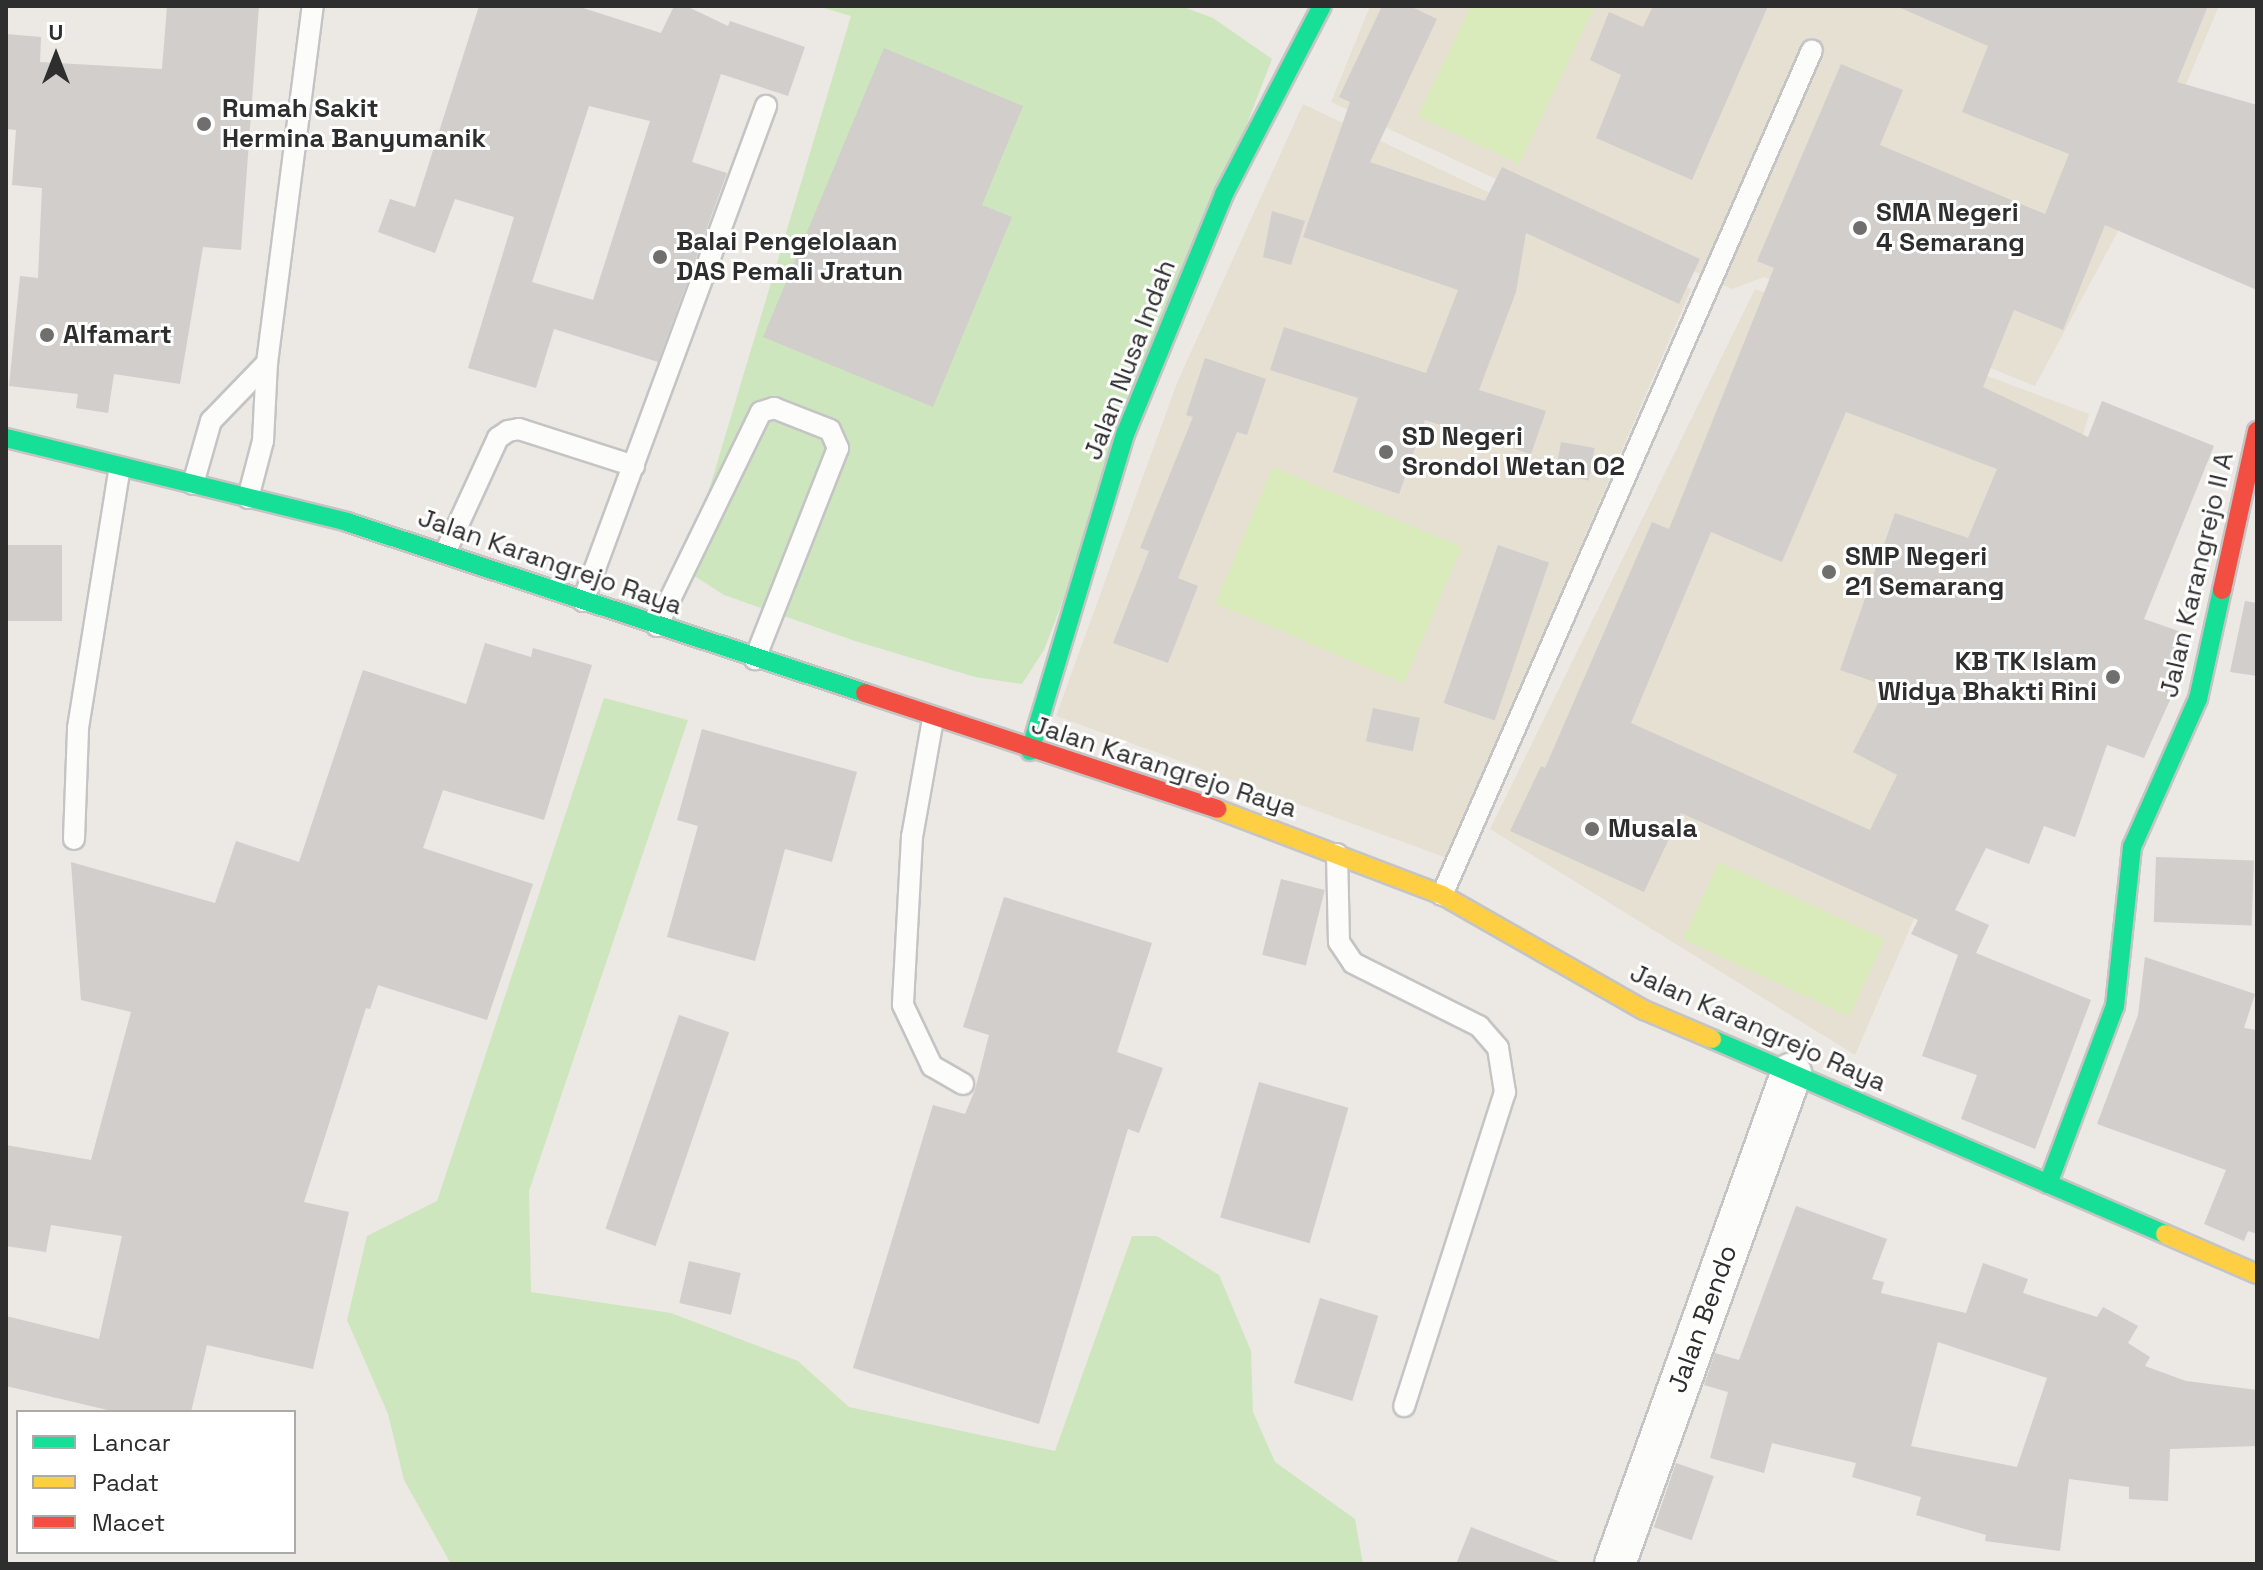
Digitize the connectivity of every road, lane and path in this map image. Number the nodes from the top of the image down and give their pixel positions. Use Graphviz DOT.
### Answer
graph roads {
  1 [pos="313,6"];
  2 [pos="1322,6"];
  3 [pos="1812,50"];
  4 [pos="766,106"];
  5 [pos="267,363"];
  6 [pos="2257,431"];
  7 [pos="6,438"];
  8 [pos="634,466"];
  9 [pos="120,467"];
  10 [pos="193,484"];
  11 [pos="248,498"];
  12 [pos="445,553"];
  13 [pos="583,601"];
  14 [pos="657,626"];
  15 [pos="755,659"];
  16 [pos="933,719"];
  17 [pos="1030,751"];
  18 [pos="74,839"];
  19 [pos="1337,854"];
  20 [pos="1442,895"];
  21 [pos="1791,1074"];
  22 [pos="963,1084"];
  23 [pos="2048,1184"];
  24 [pos="2257,1274"];
  25 [pos="1404,1406"];
  26 [pos="1615,1564"];
  1 -- 5 [label="lane"];
  2 -- 17 [label="main road, Jalan Nusa Indah"];
  3 -- 20 [label="lane"];
  4 -- 8 [label="lane"];
  5 -- 10 [label="lane"];
  5 -- 11 [label="lane"];
  6 -- 23 [label="main road, Jalan Karangrejo II A"];
  7 -- 9 [label="main road, Jalan Karangrejo Raya"];
  8 -- 12 [label="lane"];
  8 -- 13 [label="lane"];
  9 -- 10 [label="main road, Jalan Karangrejo Raya"];
  9 -- 18 [label="lane"];
  10 -- 11 [label="main road, Jalan Karangrejo Raya"];
  11 -- 12 [label="main road, Jalan Karangrejo Raya"];
  12 -- 13 [label="main road, Jalan Karangrejo Raya"];
  13 -- 14 [label="main road, Jalan Karangrejo Raya"];
  14 -- 15 [label="main road, Jalan Karangrejo Raya"];
  14 -- 15 [label="lane"];
  15 -- 16 [label="main road, Jalan Karangrejo Raya"];
  16 -- 17 [label="main road, Jalan Karangrejo Raya"];
  16 -- 22 [label="lane"];
  17 -- 19 [label="main road, Jalan Karangrejo Raya"];
  19 -- 20 [label="main road, Jalan Karangrejo Raya"];
  19 -- 25 [label="lane"];
  20 -- 21 [label="main road, Jalan Karangrejo Raya"];
  21 -- 23 [label="main road, Jalan Karangrejo Raya"];
  21 -- 26 [label="street, Jalan Bendo"];
  23 -- 24 [label="main road, Jalan Karangrejo Raya"];
}
